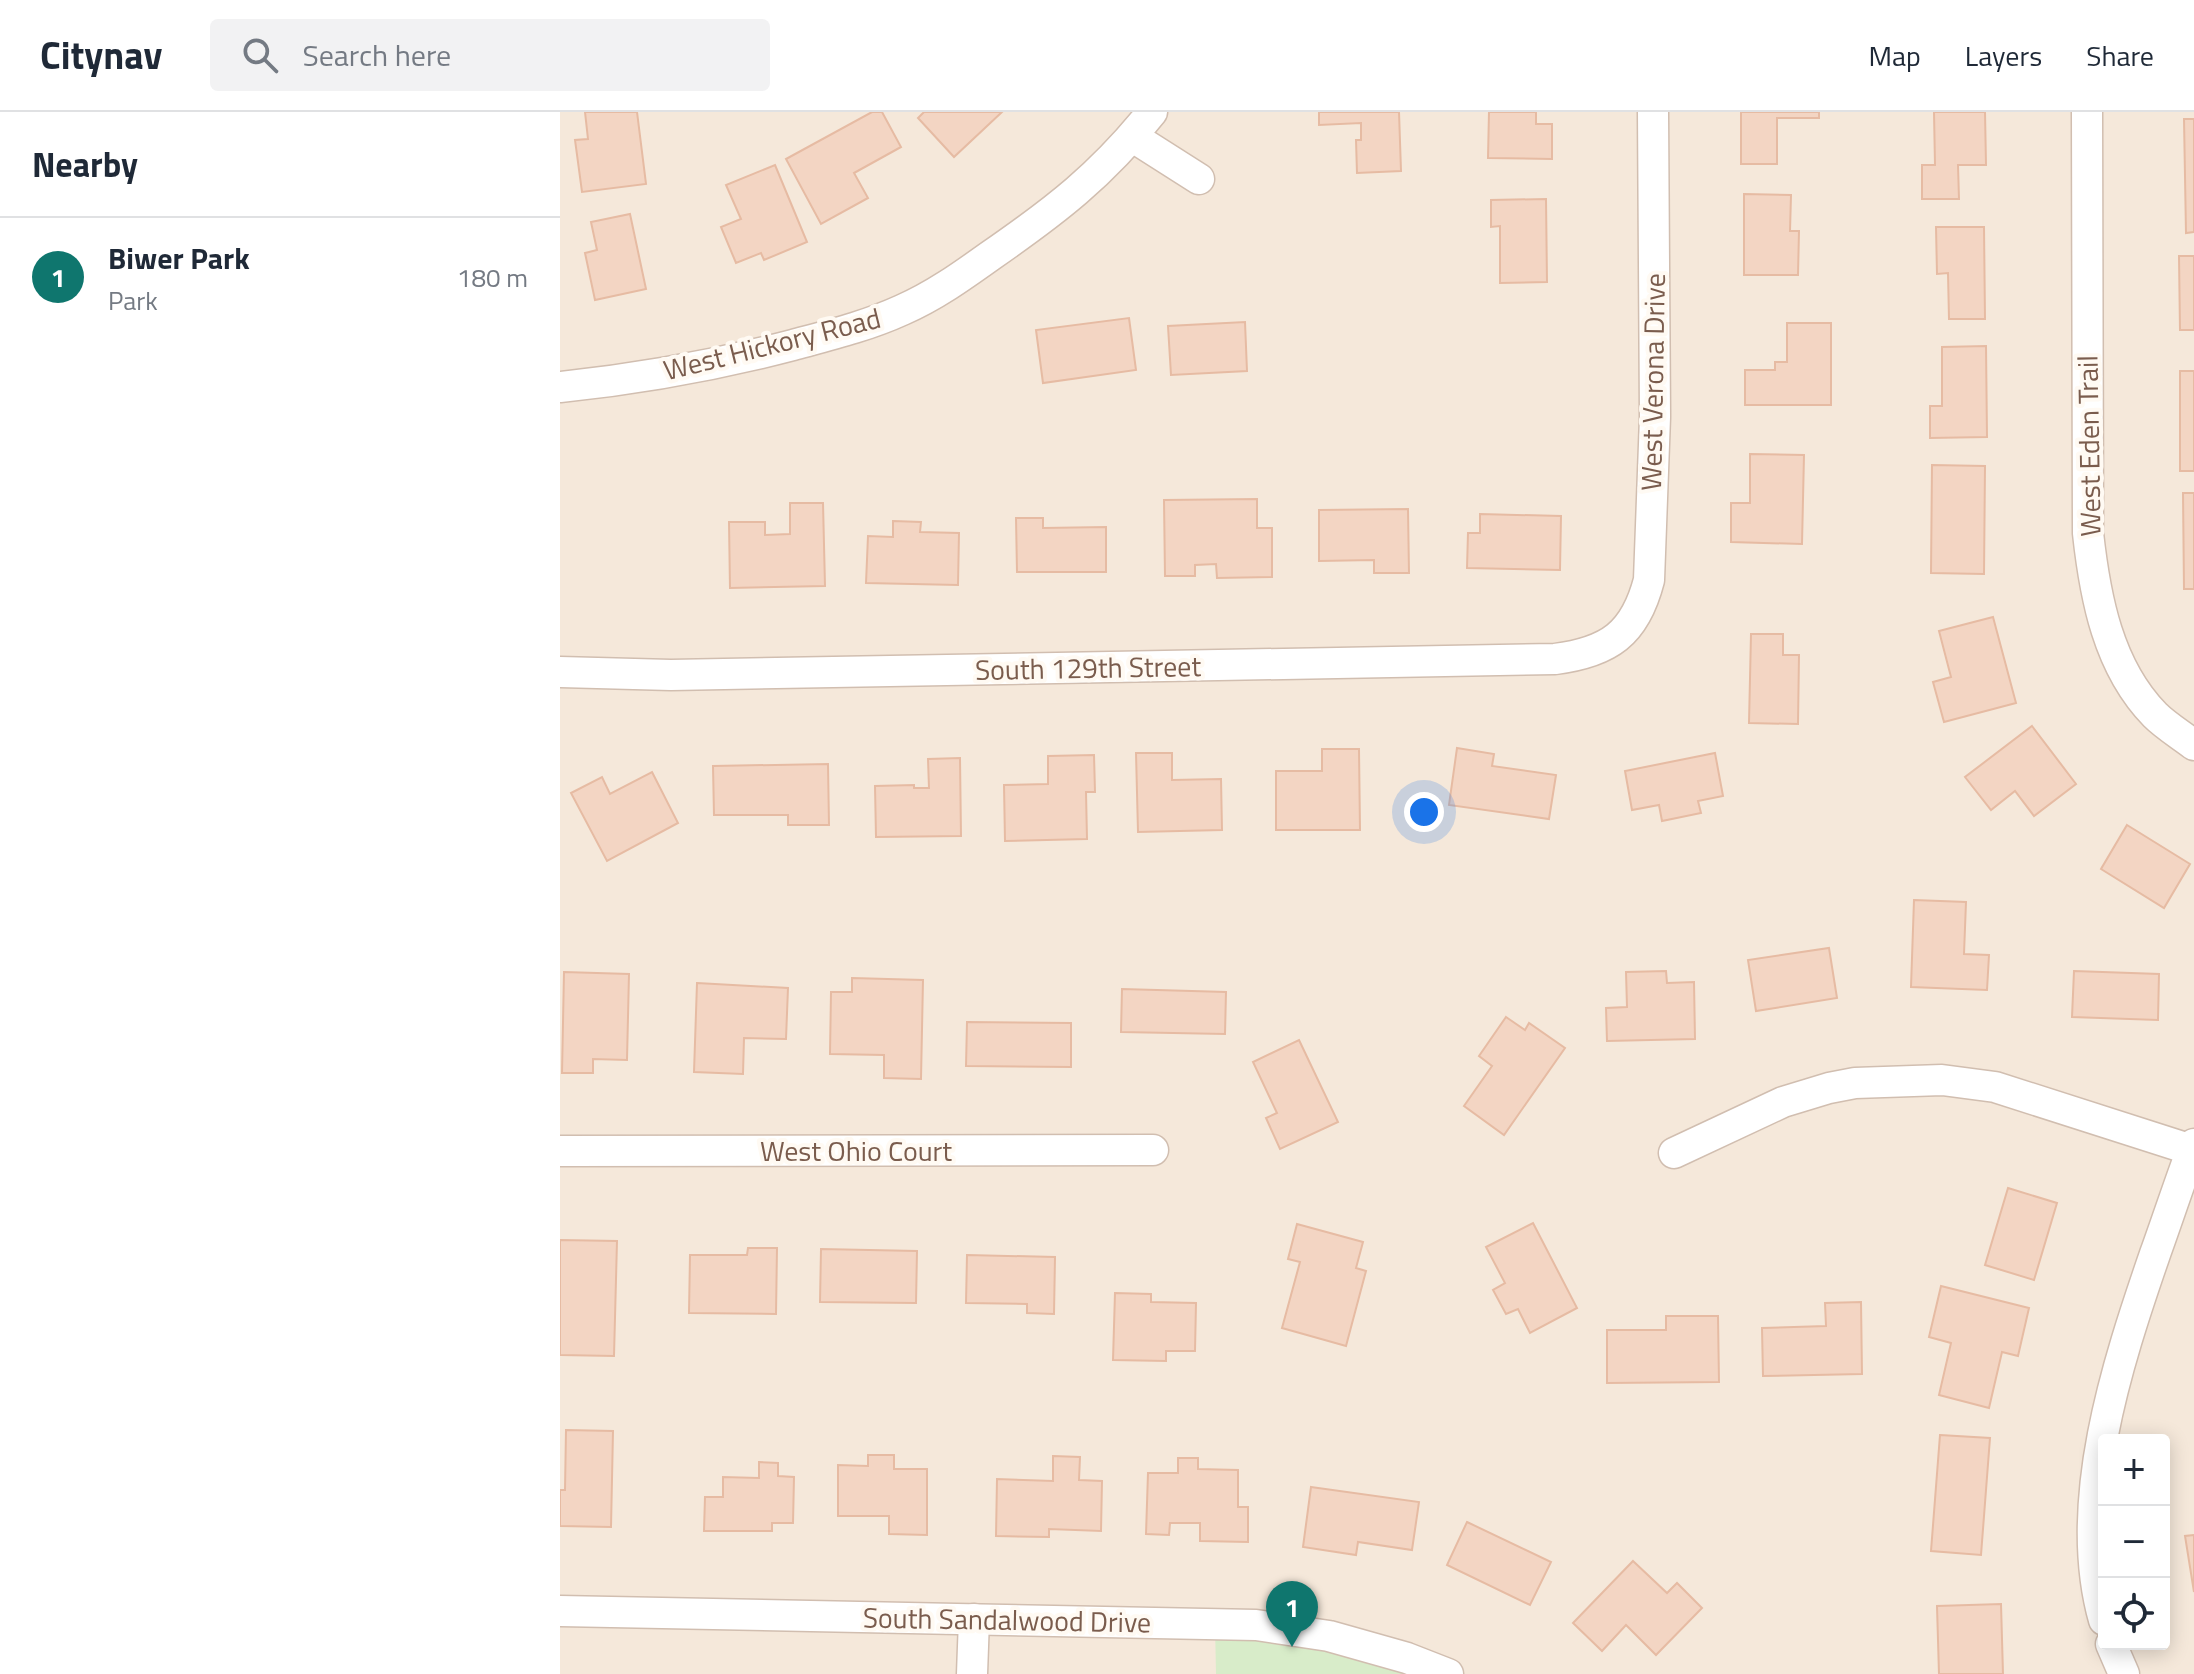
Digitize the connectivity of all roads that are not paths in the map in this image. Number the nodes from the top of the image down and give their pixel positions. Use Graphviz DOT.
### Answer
graph roads {
  1 [pos="1152,112"];
  2 [pos="1653,112"];
  3 [pos="2087,112"];
  4 [pos="1133,137"];
  5 [pos="1199,179"];
  6 [pos="560,387"];
  7 [pos="1613,641"];
  8 [pos="560,672"];
  9 [pos="2194,745"];
  10 [pos="2193,1147"];
  11 [pos="1153,1150"];
  12 [pos="560,1151"];
  13 [pos="1674,1153"];
  14 [pos="2098,1588"];
  15 [pos="560,1611"];
  16 [pos="974,1619"];
  17 [pos="2114,1650"];
  18 [pos="972,1674"];
  19 [pos="1448,1674"];
  20 [pos="2124,1674"];
  1 -- 4 [label="street, West Hickory Road"];
  2 -- 7 [label="street, West Verona Drive"];
  3 -- 9 [label="street, West Eden Trail"];
  4 -- 5 [label="street"];
  4 -- 6 [label="street, West Hickory Road"];
  7 -- 8 [label="street, South 129th Street"];
  10 -- 13 [label="street"];
  10 -- 14 [label="street"];
  11 -- 12 [label="street, West Ohio Court"];
  15 -- 16 [label="street, South Sandalwood Drive"];
  16 -- 18 [label="street"];
  16 -- 19 [label="street, South Sandalwood Drive"];
  17 -- 20 [label="street"];
}
